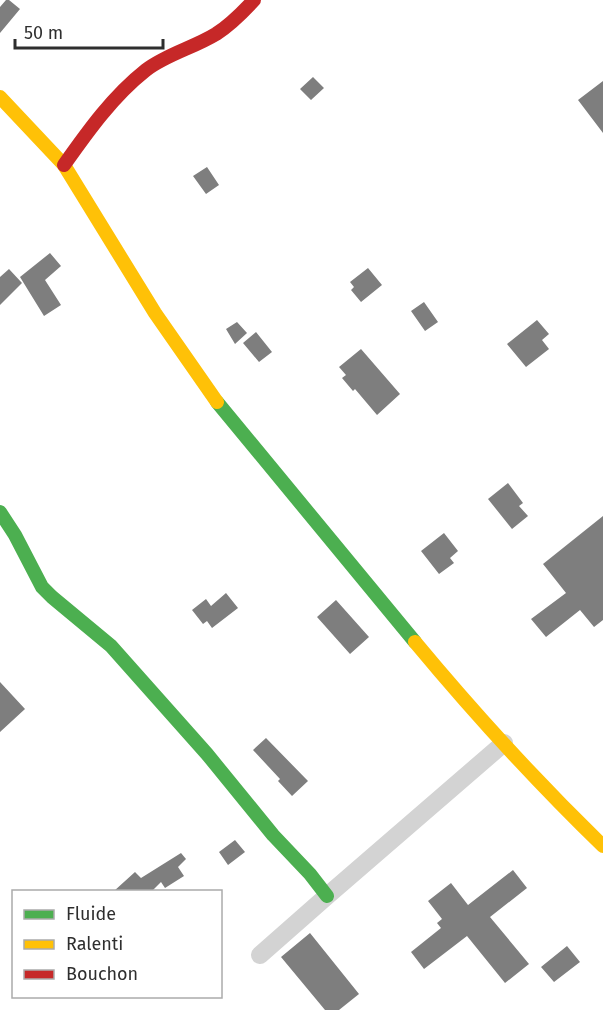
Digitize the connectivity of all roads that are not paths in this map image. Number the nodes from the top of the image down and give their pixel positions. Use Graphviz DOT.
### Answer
graph roads {
  1 [pos="254,0"];
  2 [pos="0,97"];
  3 [pos="64,165"];
  4 [pos="0,512"];
  5 [pos="504,743"];
  6 [pos="603,846"];
  7 [pos="327,896"];
  8 [pos="260,955"];
  1 -- 3 [label="street"];
  2 -- 3 [label="street"];
  3 -- 5 [label="street"];
  4 -- 7 [label="street"];
  5 -- 6 [label="street"];
  5 -- 7 [label="street"];
  7 -- 8 [label="street"];
}
